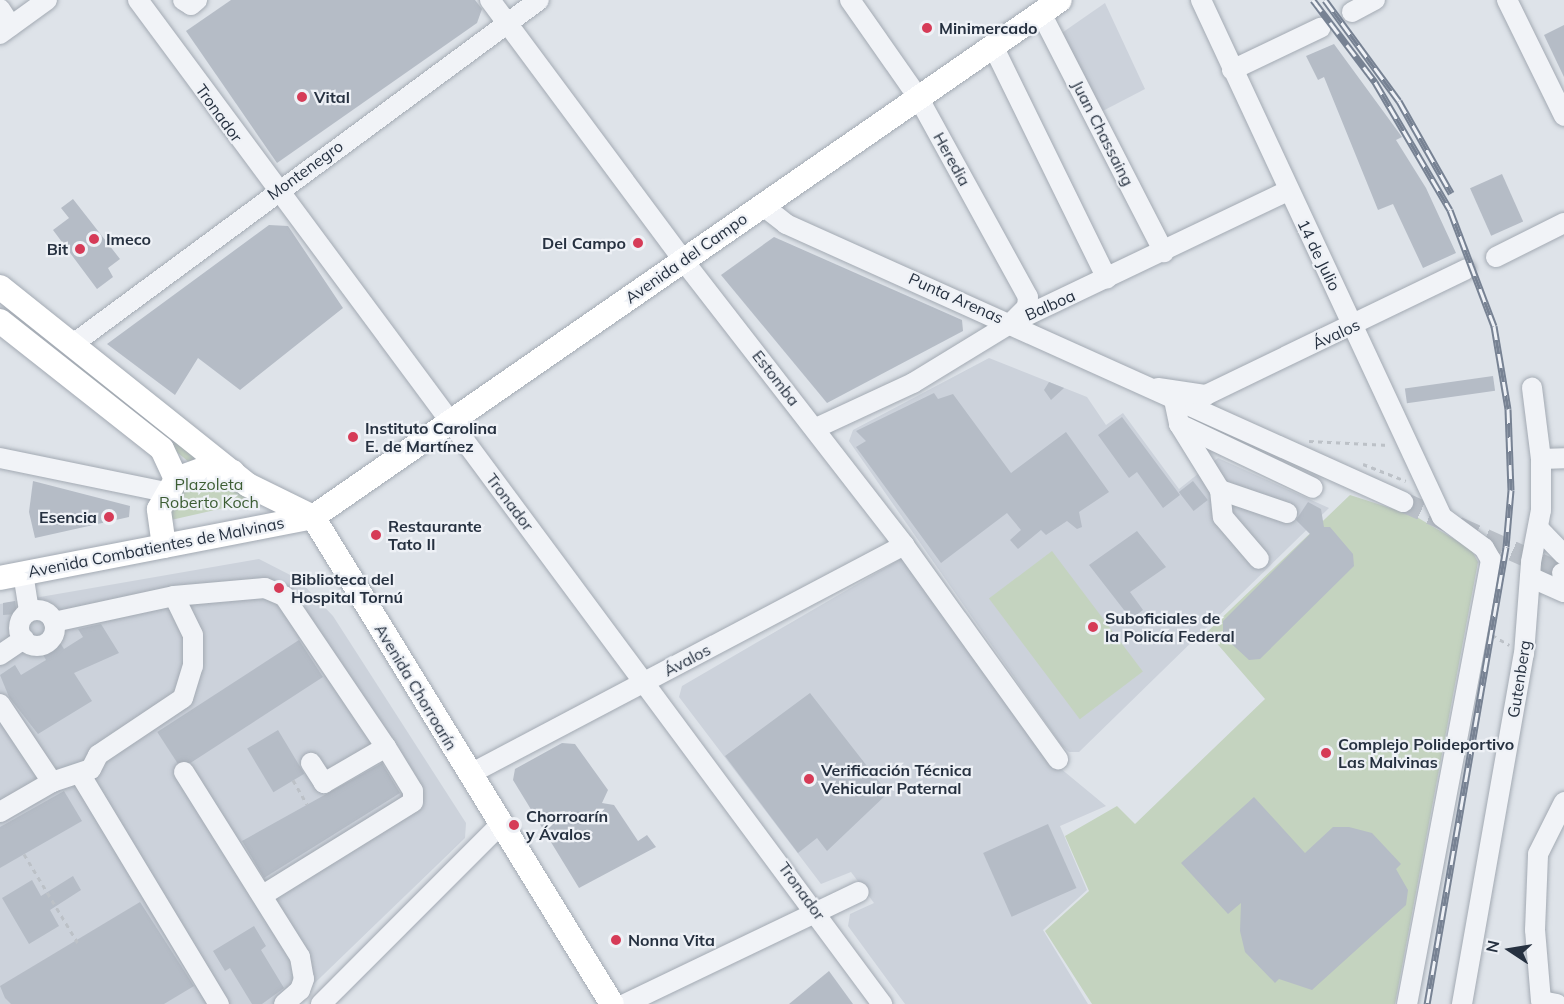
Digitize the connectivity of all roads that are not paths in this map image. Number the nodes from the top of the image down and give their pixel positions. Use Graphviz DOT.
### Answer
graph roads {
  1 [pos="47,0"];
  2 [pos="138,0"];
  3 [pos="183,0"];
  4 [pos="197,0"];
  5 [pos="490,0"];
  6 [pos="539,0"];
  7 [pos="850,0"];
  8 [pos="1201,0"];
  9 [pos="1375,0"];
  10 [pos="1507,0"];
  11 [pos="1050,7"];
  12 [pos="0,9"];
  13 [pos="1352,12"];
  14 [pos="507,20"];
  15 [pos="1320,28"];
  16 [pos="6,30"];
  17 [pos="993,46"];
  18 [pos="1232,70"];
  19 [pos="918,97"];
  20 [pos="1564,116"];
  21 [pos="1288,191"];
  22 [pos="275,192"];
  23 [pos="762,206"];
  24 [pos="1564,223"];
  25 [pos="1164,252"];
  26 [pos="1496,257"];
  27 [pos="683,260"];
  28 [pos="1465,270"];
  29 [pos="1107,279"];
  30 [pos="0,287"];
  31 [pos="0,321"];
  32 [pos="1013,322"];
  33 [pos="1353,326"];
  34 [pos="73,345"];
  35 [pos="54,365"];
  36 [pos="1151,387"];
  37 [pos="1532,388"];
  38 [pos="1206,395"];
  39 [pos="1174,400"];
  40 [pos="449,421"];
  41 [pos="1179,424"];
  42 [pos="816,428"];
  43 [pos="0,458"];
  44 [pos="1564,458"];
  45 [pos="1541,459"];
  46 [pos="233,472"];
  47 [pos="171,486"];
  48 [pos="1312,488"];
  49 [pos="1220,490"];
  50 [pos="1403,502"];
  51 [pos="1287,513"];
  52 [pos="313,517"];
  53 [pos="1539,528"];
  54 [pos="904,545"];
  55 [pos="164,546"];
  56 [pos="1259,559"];
  57 [pos="1563,573"];
  58 [pos="11,575"];
  59 [pos="1530,577"];
  60 [pos="174,596"];
  61 [pos="29,611"];
  62 [pos="54,622"];
  63 [pos="24,639"];
  64 [pos="0,655"];
  65 [pos="647,681"];
  66 [pos="0,704"];
  67 [pos="386,747"];
  68 [pos="1058,759"];
  69 [pos="311,763"];
  70 [pos="184,772"];
  71 [pos="80,774"];
  72 [pos="470,774"];
  73 [pos="52,782"];
  74 [pos="1564,802"];
  75 [pos="0,812"];
  76 [pos="501,824"];
  77 [pos="859,892"];
  78 [pos="263,895"];
  79 [pos="818,911"];
  80 [pos="219,1004"];
  81 [pos="284,1004"];
  82 [pos="321,1004"];
  83 [pos="612,1004"];
  84 [pos="625,1004"];
  85 [pos="882,1004"];
  86 [pos="1407,1004"];
  87 [pos="1462,1004"];
  88 [pos="1557,1004"];
  1 -- 16 [label="street"];
  2 -- 22 [label="street, Tronador"];
  3 -- 4 [label="street"];
  5 -- 14 [label="street, Estomba"];
  6 -- 14 [label="street, Montenegro"];
  7 -- 19 [label="street, Heredia"];
  8 -- 18 [label="street, 14 de Julio"];
  9 -- 13 [label="street"];
  10 -- 20 [label="street"];
  11 -- 17 [label="main road, Avenida del Campo"];
  11 -- 25 [label="street, Juan Chassaing"];
  12 -- 16 [label="street"];
  14 -- 22 [label="street, Montenegro"];
  14 -- 27 [label="street, Estomba"];
  15 -- 18 [label="street"];
  17 -- 19 [label="main road, Avenida del Campo"];
  17 -- 29 [label="street"];
  18 -- 21 [label="street, 14 de Julio"];
  19 -- 23 [label="main road, Avenida del Campo"];
  19 -- 32 [label="street, Heredia"];
  21 -- 25 [label="street, Balboa"];
  21 -- 33 [label="street, 14 de Julio"];
  22 -- 34 [label="street, Montenegro"];
  22 -- 40 [label="street, Tronador"];
  23 -- 27 [label="main road, Avenida del Campo"];
  23 -- 32 [label="street, Punta Arenas"];
  24 -- 26 [label="street"];
  25 -- 29 [label="street, Balboa"];
  27 -- 40 [label="main road, Avenida del Campo"];
  27 -- 42 [label="street, Estomba"];
  28 -- 33 [label="street, Ávalos"];
  29 -- 32 [label="street, Balboa"];
  30 -- 34 [label="main road"];
  31 -- 35 [label="main road"];
  32 -- 36 [label="street, Punta Arenas"];
  32 -- 42 [label="street, Balboa"];
  33 -- 38 [label="street, Ávalos"];
  33 -- 86 [label="street, 14 de Julio"];
  34 -- 35 [label="main road"];
  34 -- 46 [label="main road"];
  35 -- 47 [label="main road"];
  36 -- 38 [label="street, Punta Arenas"];
  36 -- 39 [label="street, Punta Arenas"];
  37 -- 45 [label="street, Gutenberg"];
  39 -- 41 [label="street"];
  39 -- 50 [label="street, Punta Arenas"];
  40 -- 52 [label="main road, Avenida del Campo"];
  40 -- 65 [label="street, Tronador"];
  41 -- 48 [label="street"];
  41 -- 49 [label="street"];
  42 -- 54 [label="street, Estomba"];
  43 -- 47 [label="street"];
  44 -- 45 [label="street"];
  45 -- 53 [label="street, Gutenberg"];
  46 -- 47 [label="main road"];
  46 -- 52 [label="main road"];
  47 -- 55 [label="main road"];
  49 -- 51 [label="street"];
  49 -- 56 [label="street"];
  52 -- 55 [label="main road, Avenida Combatientes de Malvinas"];
  52 -- 72 [label="main road, Avenida Chorroarín"];
  53 -- 57 [label="street"];
  53 -- 59 [label="street, Gutenberg"];
  54 -- 65 [label="street, Ávalos"];
  54 -- 68 [label="street, Estomba"];
  55 -- 58 [label="main road, Avenida Combatientes de Malvinas"];
  57 -- 59 [label="street"];
  58 -- 61 [label="street"];
  59 -- 87 [label="street, Gutenberg"];
  60 -- 62 [label="street"];
  60 -- 67 [label="street"];
  60 -- 71 [label="street"];
  61 -- 62 [label="street"];
  61 -- 63 [label="street"];
  62 -- 63 [label="street"];
  63 -- 64 [label="street"];
  65 -- 72 [label="street, Ávalos"];
  65 -- 79 [label="street, Tronador"];
  66 -- 73 [label="street"];
  67 -- 69 [label="street"];
  67 -- 78 [label="street"];
  70 -- 78 [label="street"];
  71 -- 73 [label="street"];
  71 -- 80 [label="street"];
  72 -- 76 [label="main road, Avenida Chorroarín"];
  73 -- 75 [label="street"];
  74 -- 88 [label="street"];
  76 -- 82 [label="street"];
  76 -- 83 [label="main road, Avenida Chorroarín"];
  77 -- 79 [label="street"];
  78 -- 81 [label="street"];
  79 -- 84 [label="street"];
  79 -- 85 [label="street, Tronador"];
}
